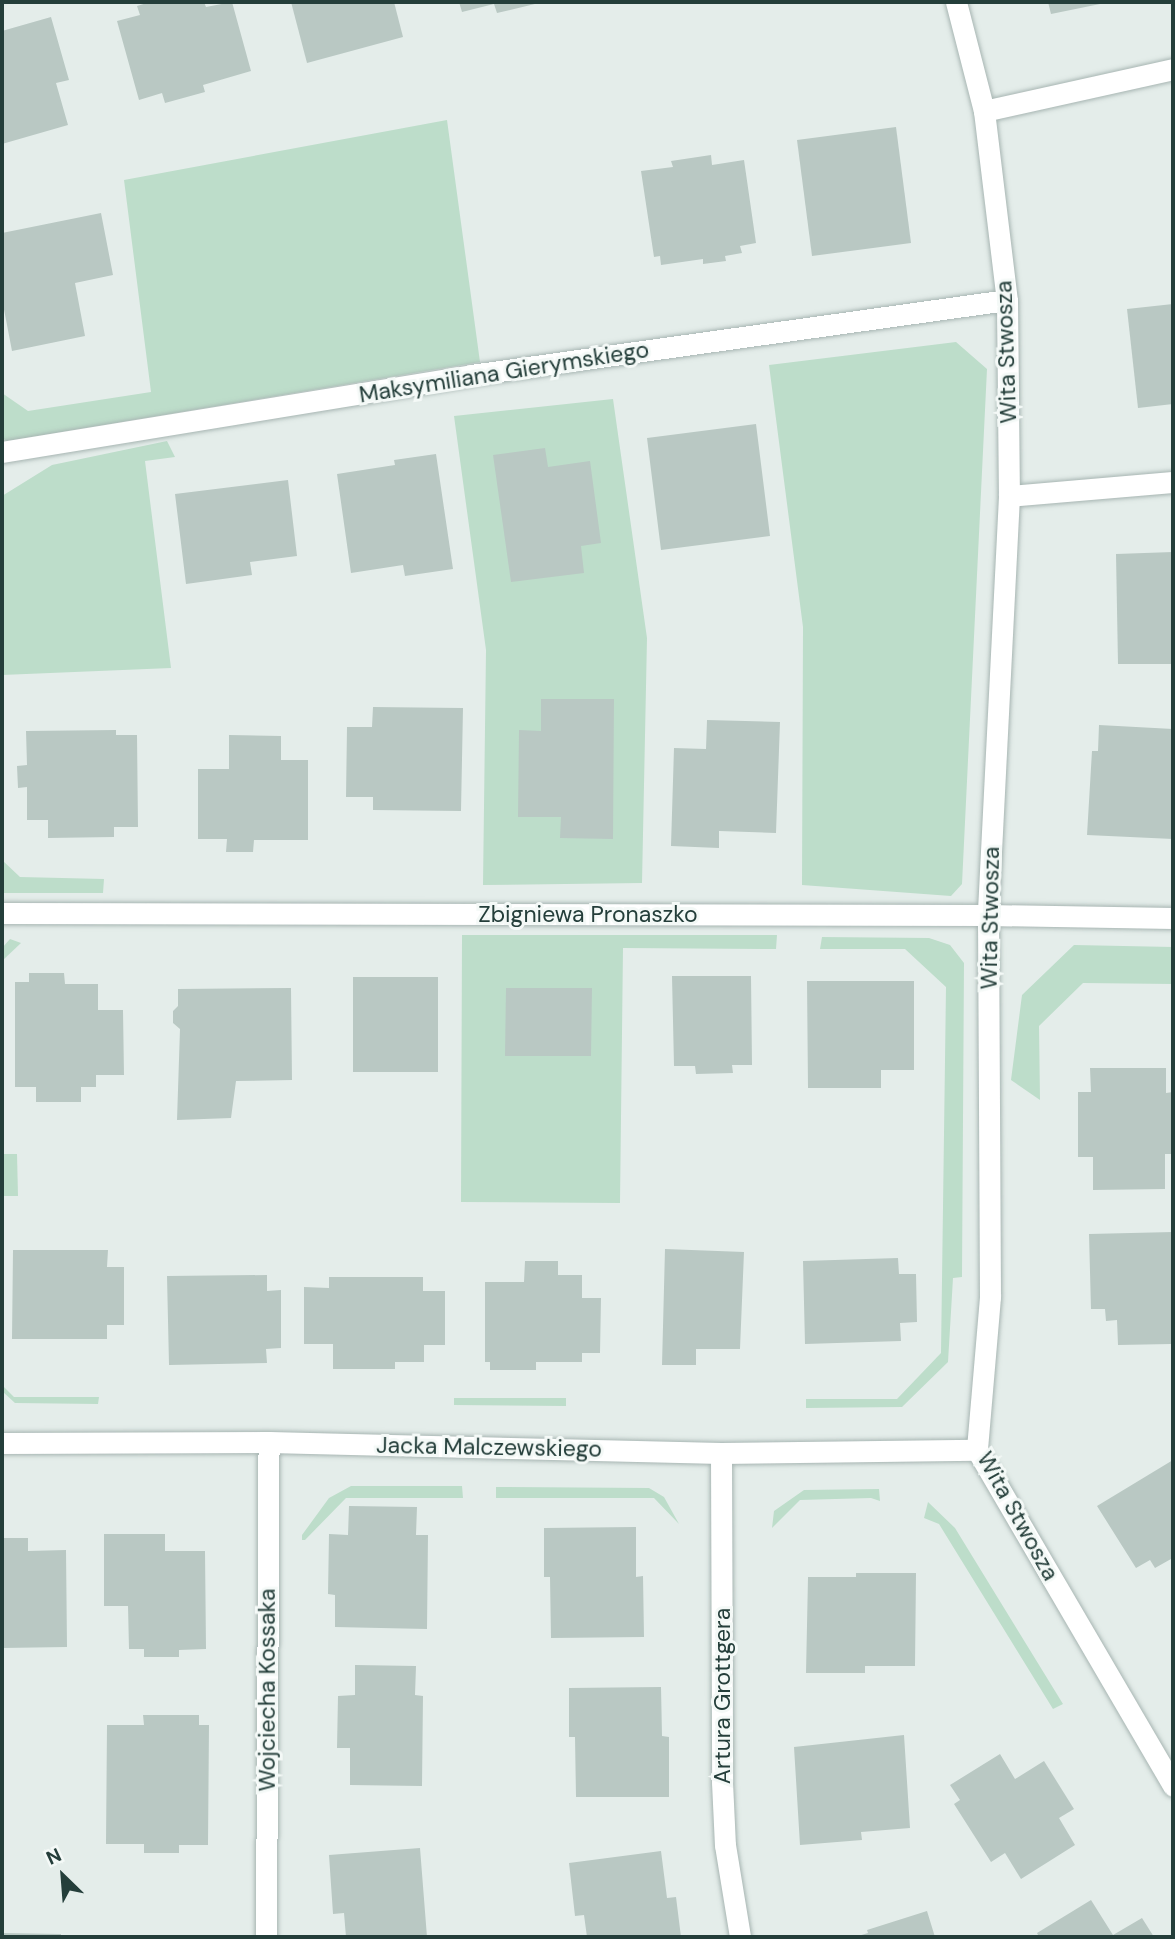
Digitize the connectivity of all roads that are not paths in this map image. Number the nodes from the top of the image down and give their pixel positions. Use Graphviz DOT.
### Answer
graph roads {
  1 [pos="956,2"];
  2 [pos="1173,69"];
  3 [pos="984,111"];
  4 [pos="1007,300"];
  5 [pos="2,452"];
  6 [pos="1173,482"];
  7 [pos="1009,496"];
  8 [pos="2,913"];
  9 [pos="988,915"];
  10 [pos="1173,918"];
  11 [pos="269,1442"];
  12 [pos="2,1443"];
  13 [pos="977,1450"];
  14 [pos="721,1453"];
  15 [pos="1173,1786"];
  16 [pos="266,1937"];
  17 [pos="740,1937"];
  1 -- 3 [label="street, Wita Stwosza"];
  2 -- 3 [label="street"];
  3 -- 4 [label="street, Wita Stwosza"];
  4 -- 5 [label="street, Maksymiliana Gierymskiego"];
  4 -- 7 [label="street, Wita Stwosza"];
  6 -- 7 [label="street"];
  7 -- 9 [label="street, Wita Stwosza"];
  8 -- 9 [label="street, Zbigniewa Pronaszko"];
  9 -- 10 [label="street, Zbigniewa Pronaszko"];
  9 -- 13 [label="street, Wita Stwosza"];
  11 -- 12 [label="street, Jacka Malczewskiego"];
  11 -- 14 [label="street, Jacka Malczewskiego"];
  11 -- 16 [label="street, Wojciecha Kossaka"];
  13 -- 14 [label="street, Jacka Malczewskiego"];
  13 -- 15 [label="street, Wita Stwosza"];
  14 -- 17 [label="street, Artura Grottgera"];
}
